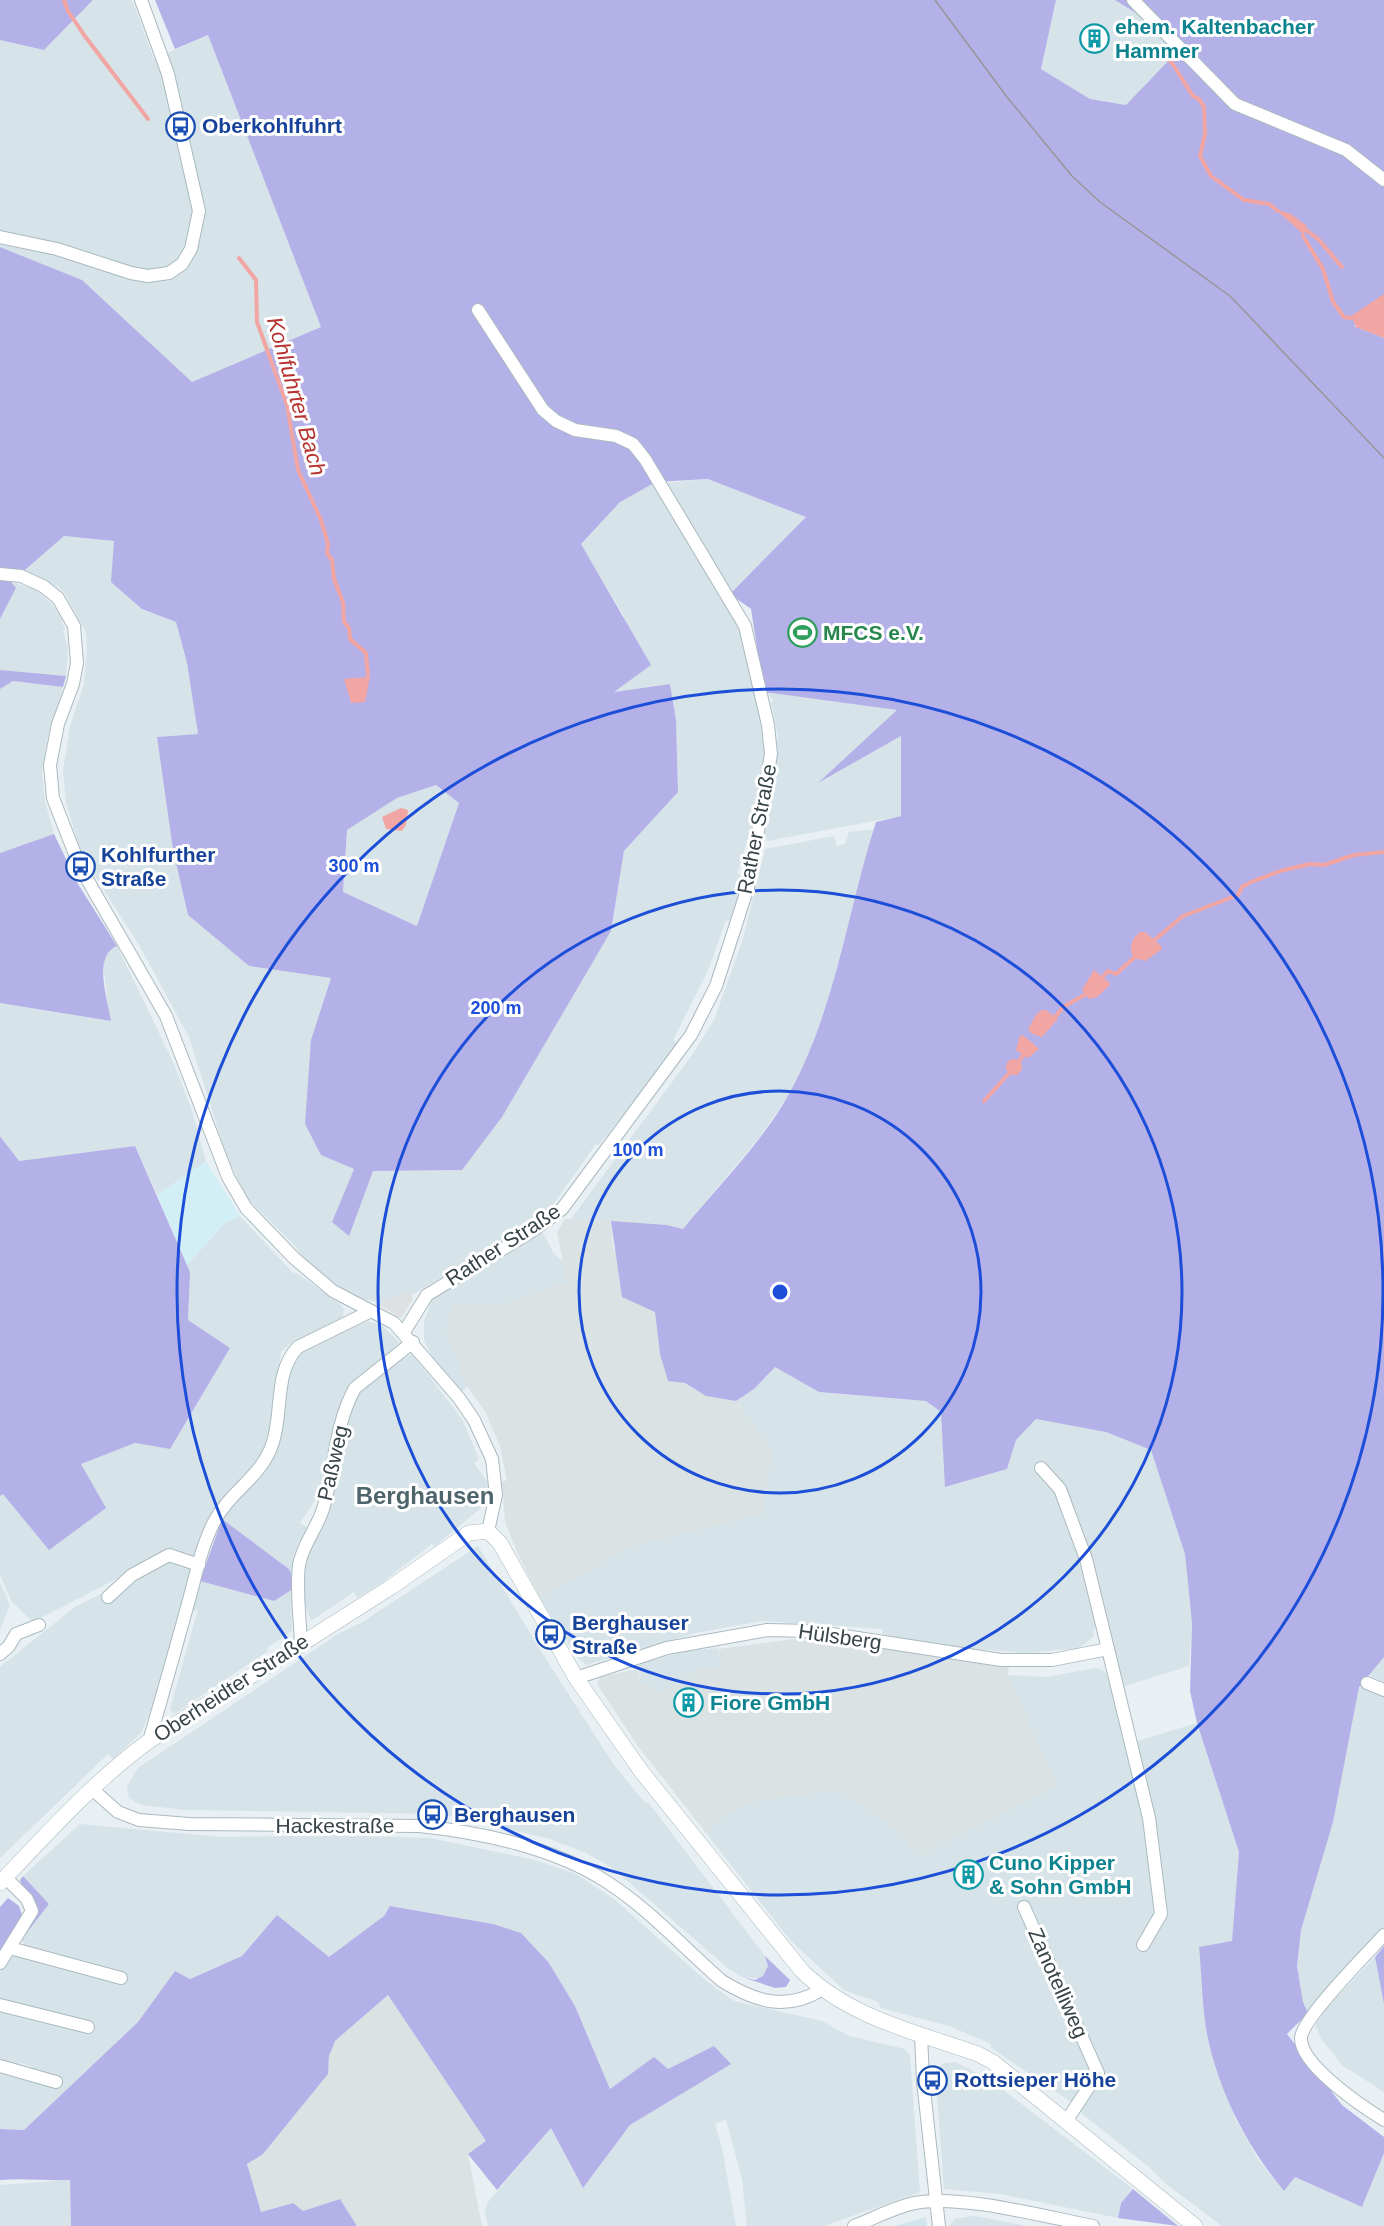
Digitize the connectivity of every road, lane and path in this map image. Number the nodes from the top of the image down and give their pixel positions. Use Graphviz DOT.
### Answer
graph roads {
  1 [pos="141,0"];
  2 [pos="1132,0"];
  3 [pos="1384,180"];
  4 [pos="0,237"];
  5 [pos="478,310"];
  6 [pos="0,574"];
  7 [pos="371,1311"];
  8 [pos="404,1332"];
  9 [pos="413,1342"];
  10 [pos="1041,1468"];
  11 [pos="488,1531"];
  12 [pos="199,1565"];
  13 [pos="108,1598"];
  14 [pos="39,1625"];
  15 [pos="301,1644"];
  16 [pos="1108,1649"];
  17 [pos="0,1654"];
  18 [pos="576,1678"];
  19 [pos="1367,1683"];
  20 [pos="1384,1690"];
  21 [pos="149,1741"];
  22 [pos="92,1789"];
  23 [pos="3,1880"];
  24 [pos="1024,1907"];
  25 [pos="1384,1935"];
  26 [pos="1143,1945"];
  27 [pos="10,1948"];
  28 [pos="0,1963"];
  29 [pos="121,1978"];
  30 [pos="821,1990"];
  31 [pos="0,2005"];
  32 [pos="88,2026"];
  33 [pos="921,2034"];
  34 [pos="0,2066"];
  35 [pos="56,2082"];
  36 [pos="1067,2120"];
  37 [pos="1384,2120"];
  38 [pos="935,2201"];
  39 [pos="854,2226"];
  40 [pos="939,2226"];
  41 [pos="1093,2226"];
  42 [pos="1196,2226"];
  1 -- 4 [label="street"];
  2 -- 3 [label="street"];
  5 -- 8 [label="street, Rather Straße"];
  6 -- 7 [label="street"];
  7 -- 8 [label="street"];
  7 -- 12 [label="street"];
  8 -- 9 [label="street"];
  9 -- 11 [label="street"];
  9 -- 15 [label="street, Paßweg"];
  10 -- 16 [label="street"];
  11 -- 15 [label="street, Oberheidter Straße"];
  11 -- 18 [label="street"];
  12 -- 13 [label="street"];
  12 -- 21 [label="street"];
  14 -- 17 [label="street"];
  15 -- 21 [label="street, Oberheidter Straße"];
  16 -- 18 [label="street, Hülsberg"];
  16 -- 26 [label="street"];
  18 -- 30 [label="street"];
  19 -- 20 [label="street"];
  21 -- 22 [label="street, Oberheidter Straße"];
  22 -- 23 [label="street, Oberheidter Straße"];
  22 -- 30 [label="street, Hackestraße"];
  23 -- 27 [label="street"];
  24 -- 36 [label="street, Zanotelliweg"];
  25 -- 37 [label="street"];
  27 -- 28 [label="street"];
  27 -- 29 [label="street"];
  30 -- 33 [label="street"];
  31 -- 32 [label="street"];
  33 -- 36 [label="street"];
  33 -- 38 [label="street"];
  34 -- 35 [label="street"];
  36 -- 42 [label="street"];
  38 -- 39 [label="street"];
  38 -- 40 [label="street"];
  38 -- 41 [label="street"];
}
